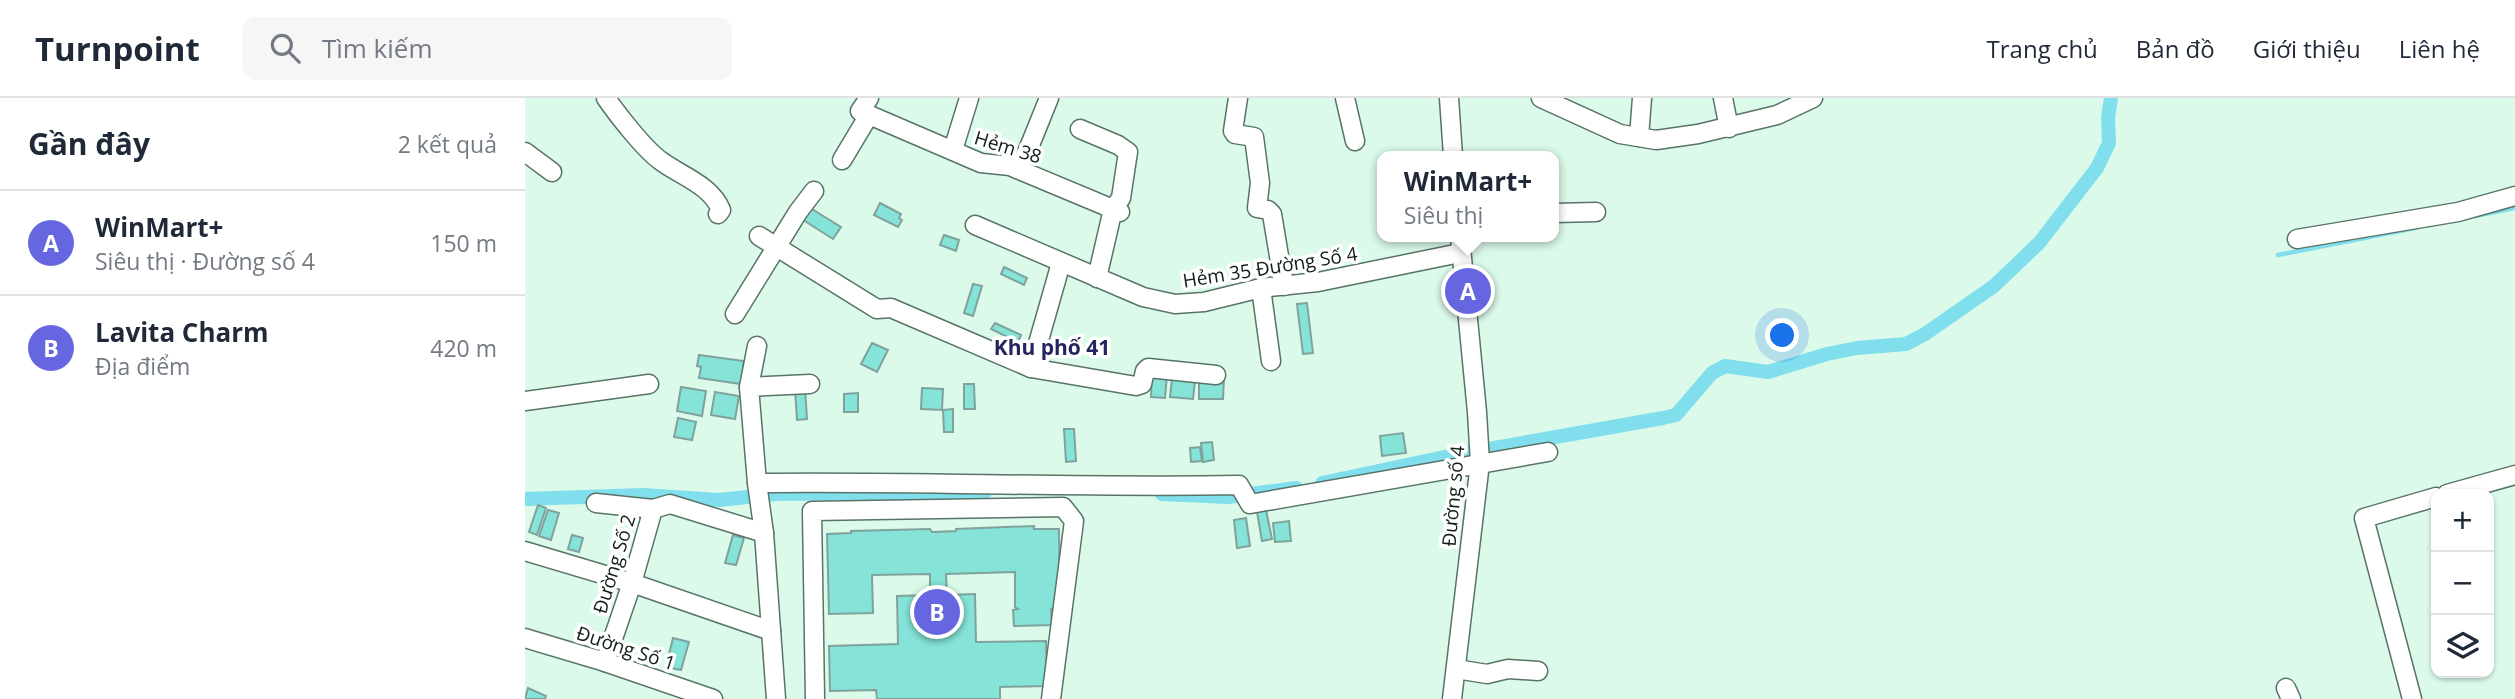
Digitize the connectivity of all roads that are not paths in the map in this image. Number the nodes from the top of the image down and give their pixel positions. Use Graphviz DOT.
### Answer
graph roads {
  1 [pos="606,98"];
  2 [pos="969,98"];
  3 [pos="1049,98"];
  4 [pos="1238,98"];
  5 [pos="1345,98"];
  6 [pos="1448,98"];
  7 [pos="1541,98"];
  8 [pos="1642,98"];
  9 [pos="1723,98"];
  10 [pos="1806,100"];
  11 [pos="869,106"];
  12 [pos="1729,128"];
  13 [pos="1080,129"];
  14 [pos="1639,137"];
  15 [pos="1355,141"];
  16 [pos="953,150"];
  17 [pos="1453,151"];
  18 [pos="525,152"];
  19 [pos="842,160"];
  20 [pos="1017,169"];
  21 [pos="552,172"];
  22 [pos="814,191"];
  23 [pos="2515,196"];
  24 [pos="1117,210"];
  25 [pos="1596,212"];
  26 [pos="1559,213"];
  27 [pos="718,214"];
  28 [pos="975,225"];
  29 [pos="759,236"];
  30 [pos="2297,239"];
  31 [pos="1460,245"];
  32 [pos="776,247"];
  33 [pos="1061,263"];
  34 [pos="1097,278"];
  35 [pos="1284,286"];
  36 [pos="1261,288"];
  37 [pos="735,314"];
  38 [pos="757,346"];
  39 [pos="1271,361"];
  40 [pos="1031,368"];
  41 [pos="1216,374"];
  42 [pos="649,384"];
  43 [pos="810,384"];
  44 [pos="749,387"];
  45 [pos="525,401"];
  46 [pos="1548,452"];
  47 [pos="1480,463"];
  48 [pos="2515,475"];
  49 [pos="757,483"];
  50 [pos="2465,489"];
  51 [pos="2431,498"];
  52 [pos="596,503"];
  53 [pos="653,509"];
  54 [pos="764,533"];
  55 [pos="525,551"];
  56 [pos="632,583"];
  57 [pos="771,631"];
  58 [pos="525,638"];
  59 [pos="605,662"];
  60 [pos="1456,669"];
  61 [pos="1538,671"];
  62 [pos="713,699"];
  63 [pos="776,699"];
  64 [pos="815,699"];
  65 [pos="1051,699"];
  66 [pos="1452,699"];
  67 [pos="2412,699"];
  1 -- 27 [label="street"];
  2 -- 16 [label="street"];
  3 -- 20 [label="street"];
  4 -- 35 [label="street"];
  5 -- 15 [label="street"];
  6 -- 17 [label="street"];
  7 -- 14 [label="street"];
  8 -- 14 [label="street"];
  9 -- 12 [label="street"];
  10 -- 12 [label="street"];
  11 -- 16 [label="street, Hẻm 38"];
  11 -- 19 [label="street"];
  12 -- 14 [label="street"];
  13 -- 24 [label="street"];
  16 -- 20 [label="street, Hẻm 38"];
  18 -- 21 [label="street"];
  20 -- 24 [label="street, Hẻm 38"];
  22 -- 32 [label="street"];
  23 -- 30 [label="street"];
  24 -- 34 [label="street"];
  25 -- 26 [label="street"];
  28 -- 33 [label="street, Hẻm 35 Đường Số 4"];
  29 -- 32 [label="street"];
  31 -- 35 [label="street, Hẻm 35 Đường Số 4"];
  31 -- 47 [label="street, Đường số 4"];
  32 -- 37 [label="street"];
  32 -- 40 [label="street"];
  33 -- 34 [label="street, Hẻm 35 Đường Số 4"];
  33 -- 40 [label="street"];
  34 -- 36 [label="street, Hẻm 35 Đường Số 4"];
  35 -- 36 [label="street, Hẻm 35 Đường Số 4"];
  36 -- 39 [label="street"];
  38 -- 44 [label="street"];
  40 -- 41 [label="street"];
  42 -- 45 [label="street"];
  43 -- 44 [label="street"];
  44 -- 49 [label="street"];
  46 -- 47 [label="street"];
  47 -- 49 [label="street"];
  47 -- 60 [label="street, Đường số 4"];
  48 -- 50 [label="street"];
  49 -- 54 [label="street"];
  51 -- 67 [label="street"];
  52 -- 53 [label="street"];
  53 -- 54 [label="street, Đường Số 2"];
  53 -- 56 [label="street, Đường Số 2"];
  54 -- 57 [label="street"];
  55 -- 56 [label="street"];
  56 -- 57 [label="street"];
  56 -- 59 [label="street, Đường Số 2"];
  57 -- 63 [label="street"];
  58 -- 59 [label="street, Đường Số 1"];
  59 -- 62 [label="street, Đường Số 1"];
  60 -- 61 [label="street"];
  60 -- 66 [label="street, Đường số 4"];
  64 -- 65 [label="street"];
}
